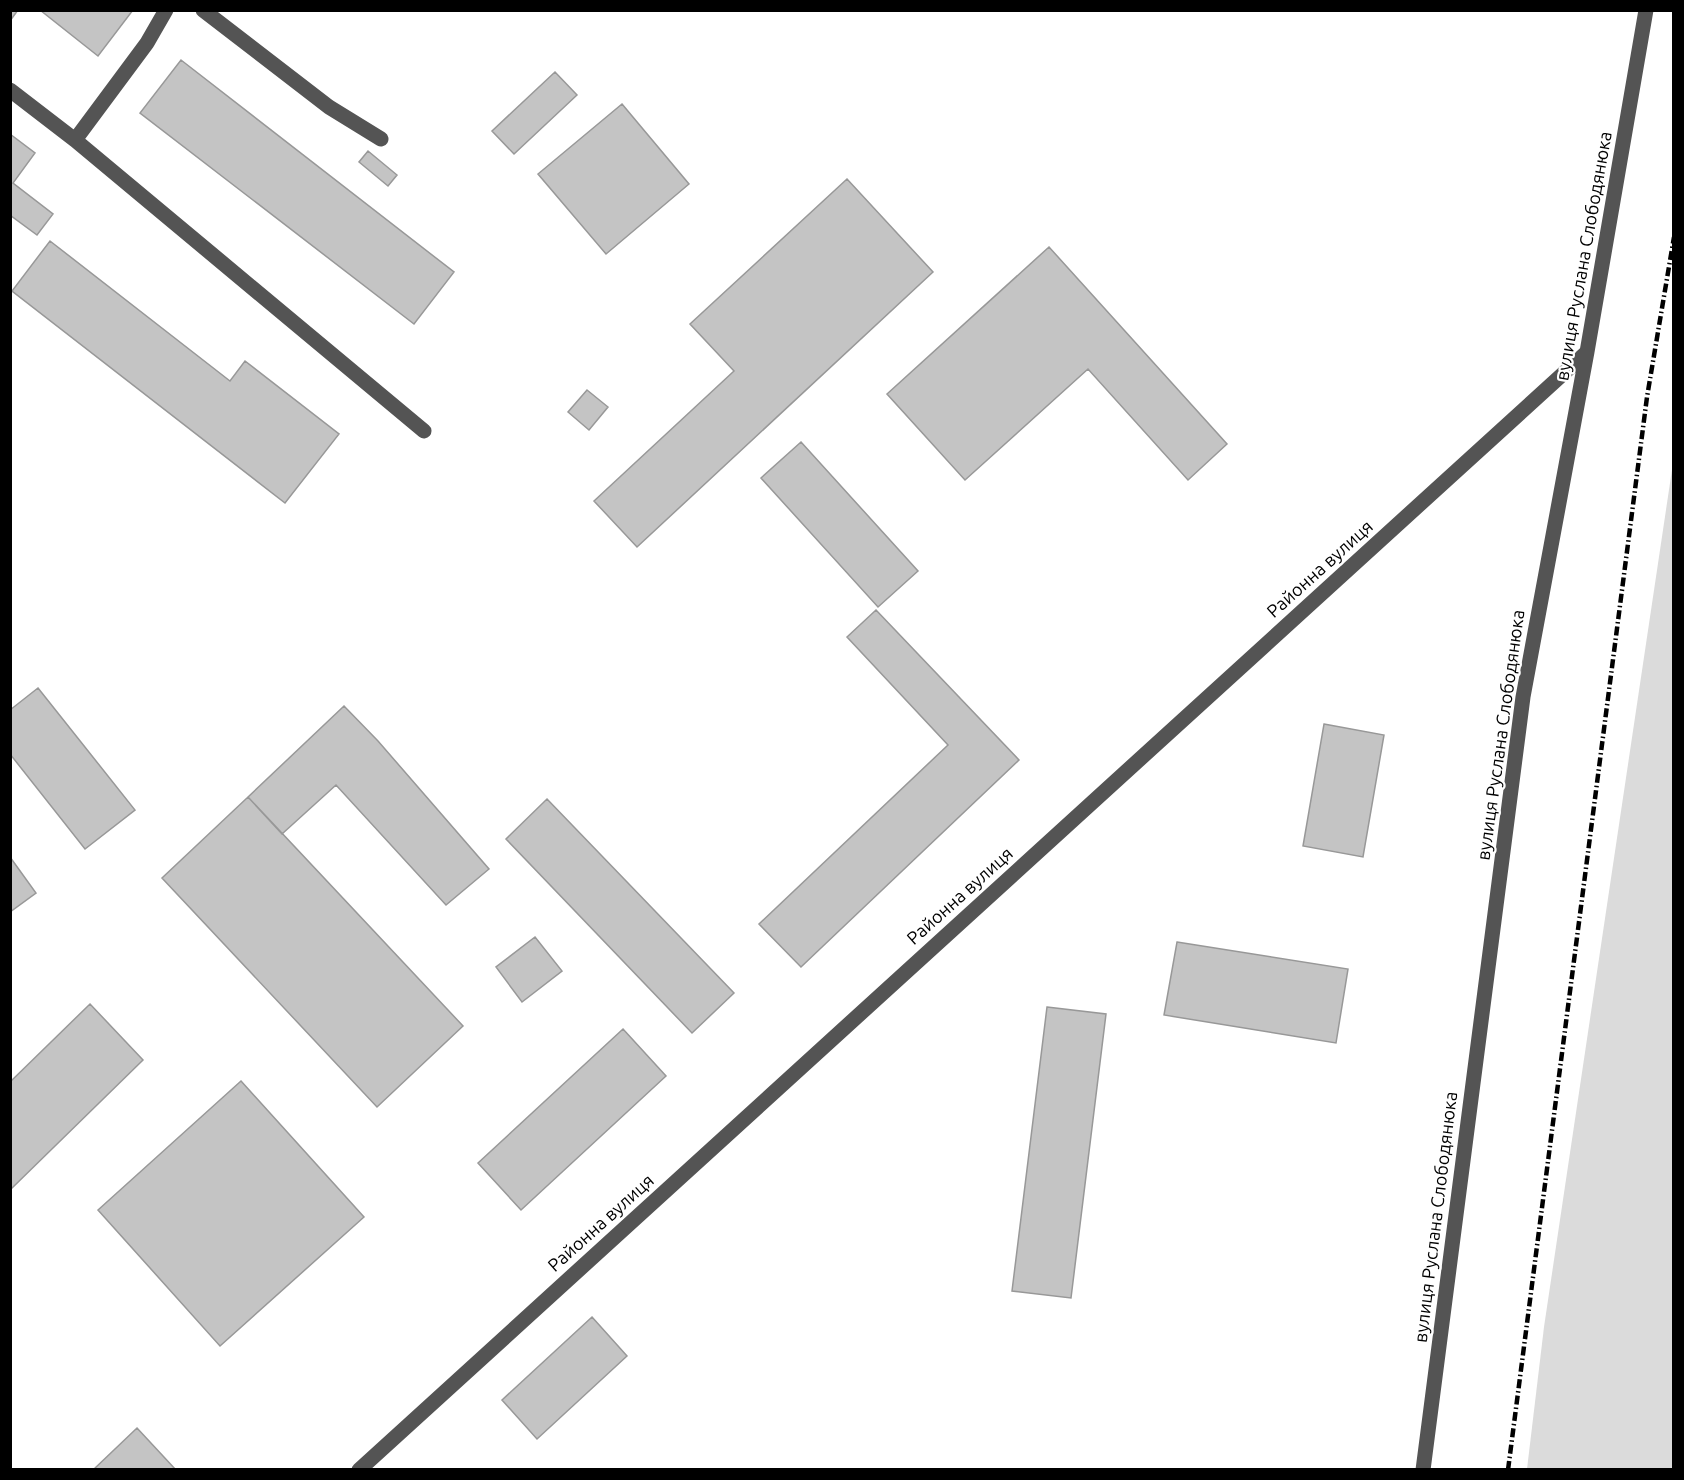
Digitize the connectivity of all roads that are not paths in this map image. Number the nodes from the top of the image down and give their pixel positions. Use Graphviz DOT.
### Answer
graph roads {
  1 [pos="166,10"];
  2 [pos="203,10"];
  3 [pos="1646,10"];
  4 [pos="10,90"];
  5 [pos="381,139"];
  6 [pos="75,140"];
  7 [pos="1587,352"];
  8 [pos="424,431"];
  9 [pos="359,1470"];
  10 [pos="1423,1470"];
  1 -- 6 [label="street"];
  2 -- 5 [label="street"];
  3 -- 7 [label="street, вулиця Руслана Слободянюка"];
  4 -- 6 [label="street"];
  6 -- 8 [label="street"];
  7 -- 9 [label="street, Районна вулиця"];
  7 -- 10 [label="street, вулиця Руслана Слободянюка"];
}
